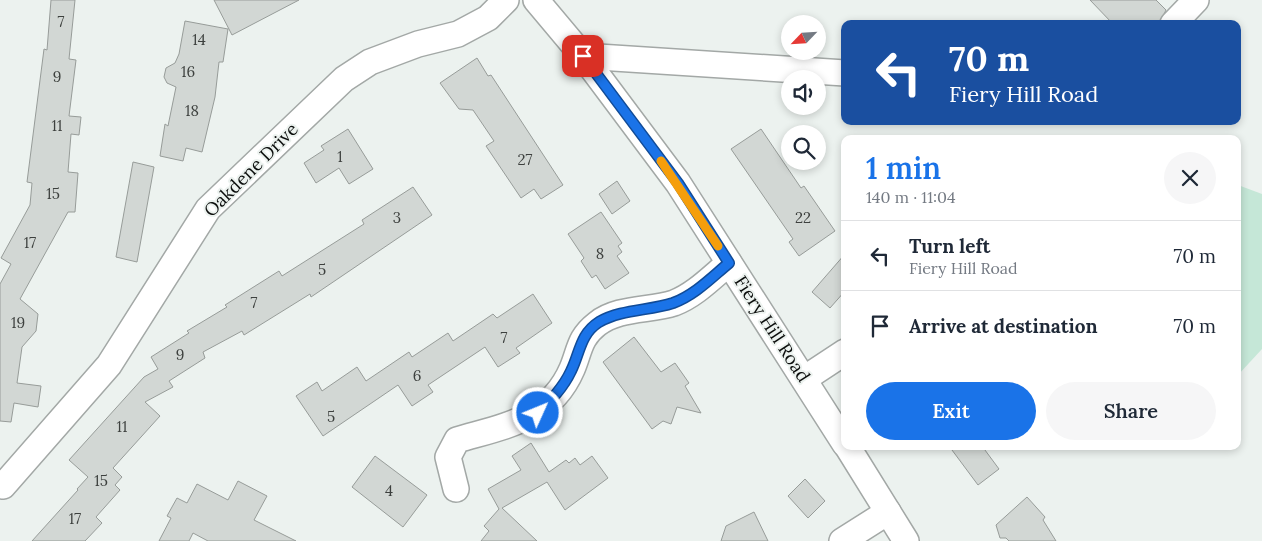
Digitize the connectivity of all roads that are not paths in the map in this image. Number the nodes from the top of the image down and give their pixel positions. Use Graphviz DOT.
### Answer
graph roads {
  1 [pos="506,0"];
  2 [pos="536,0"];
  3 [pos="1196,0"];
  4 [pos="1177,20"];
  5 [pos="583,56"];
  6 [pos="841,73"];
  7 [pos="729,263"];
  8 [pos="841,355"];
  9 [pos="804,379"];
  10 [pos="841,437"];
  11 [pos="849,450"];
  12 [pos="3,486"];
  13 [pos="456,489"];
  14 [pos="888,512"];
  15 [pos="842,541"];
  16 [pos="906,541"];
  1 -- 12 [label="street, Oakdene Drive"];
  2 -- 5 [label="street, Fiery Hill Road"];
  3 -- 4 [label="street"];
  5 -- 6 [label="street"];
  5 -- 7 [label="street, Fiery Hill Road"];
  7 -- 9 [label="street, Fiery Hill Road"];
  7 -- 13 [label="street"];
  8 -- 9 [label="street"];
  9 -- 10 [label="street, Fiery Hill Road"];
  11 -- 14 [label="street, Fiery Hill Road"];
  14 -- 15 [label="street"];
  14 -- 16 [label="street, Fiery Hill Road"];
}
